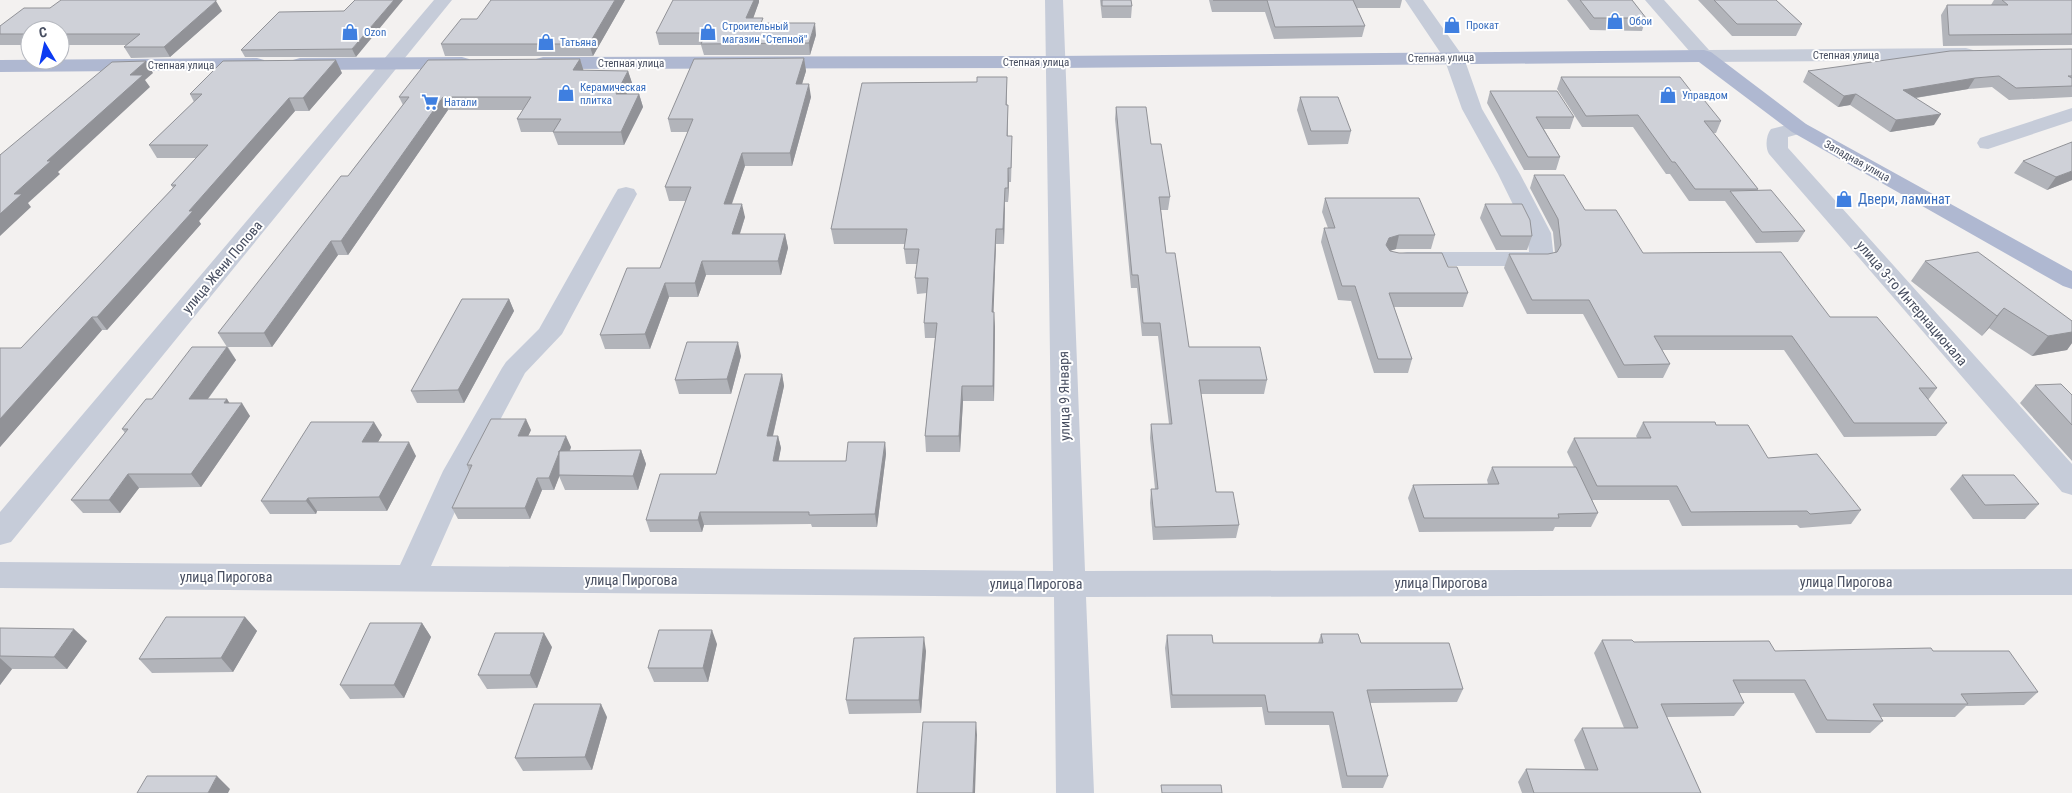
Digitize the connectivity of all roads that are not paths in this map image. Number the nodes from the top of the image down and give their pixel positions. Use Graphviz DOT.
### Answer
graph roads {
  1 [pos="443,0"];
  2 [pos="1054,0"];
  3 [pos="1414,0"];
  4 [pos="1654,0"];
  5 [pos="1982,54"];
  6 [pos="1704,56"];
  7 [pos="1454,58"];
  8 [pos="1056,62"];
  9 [pos="391,63"];
  10 [pos="480,63"];
  11 [pos="520,63"];
  12 [pos="114,65"];
  13 [pos="0,66"];
  14 [pos="92,84"];
  15 [pos="2072,114"];
  16 [pos="1799,128"];
  17 [pos="1988,143"];
  18 [pos="626,194"];
  19 [pos="1396,258"];
  20 [pos="2072,281"];
  21 [pos="2072,484"];
  22 [pos="0,533"];
  23 [pos="0,575"];
  24 [pos="410,578"];
  25 [pos="2072,582"];
  26 [pos="1069,584"];
  27 [pos="1075,793"];
  1 -- 9 [label="street, улица Жени Попова"];
  2 -- 8 [label="street, улица 9 Января"];
  3 -- 7 [label="street"];
  4 -- 6 [label="street"];
  5 -- 6 [label="street, Степная улица"];
  6 -- 7 [label="main road, Степная улица"];
  6 -- 16 [label="main road, Западная улица"];
  7 -- 8 [label="main road, Степная улица"];
  7 -- 19 [label="street"];
  8 -- 11 [label="main road, Степная улица"];
  8 -- 26 [label="street, улица 9 Января"];
  9 -- 10 [label="main road, Степная улица"];
  9 -- 12 [label="main road, Степная улица"];
  9 -- 22 [label="street, улица Жени Попова"];
  12 -- 13 [label="main road, Степная улица"];
  12 -- 14 [label="street"];
  15 -- 17 [label="street"];
  16 -- 20 [label="main road, Западная улица"];
  16 -- 21 [label="street, улица 3-го Интернационала"];
  18 -- 24 [label="street"];
  23 -- 24 [label="street, улица Пирогова"];
  24 -- 26 [label="street, улица Пирогова"];
  25 -- 26 [label="street, улица Пирогова"];
  26 -- 27 [label="street, улица 9 Января"];
}
